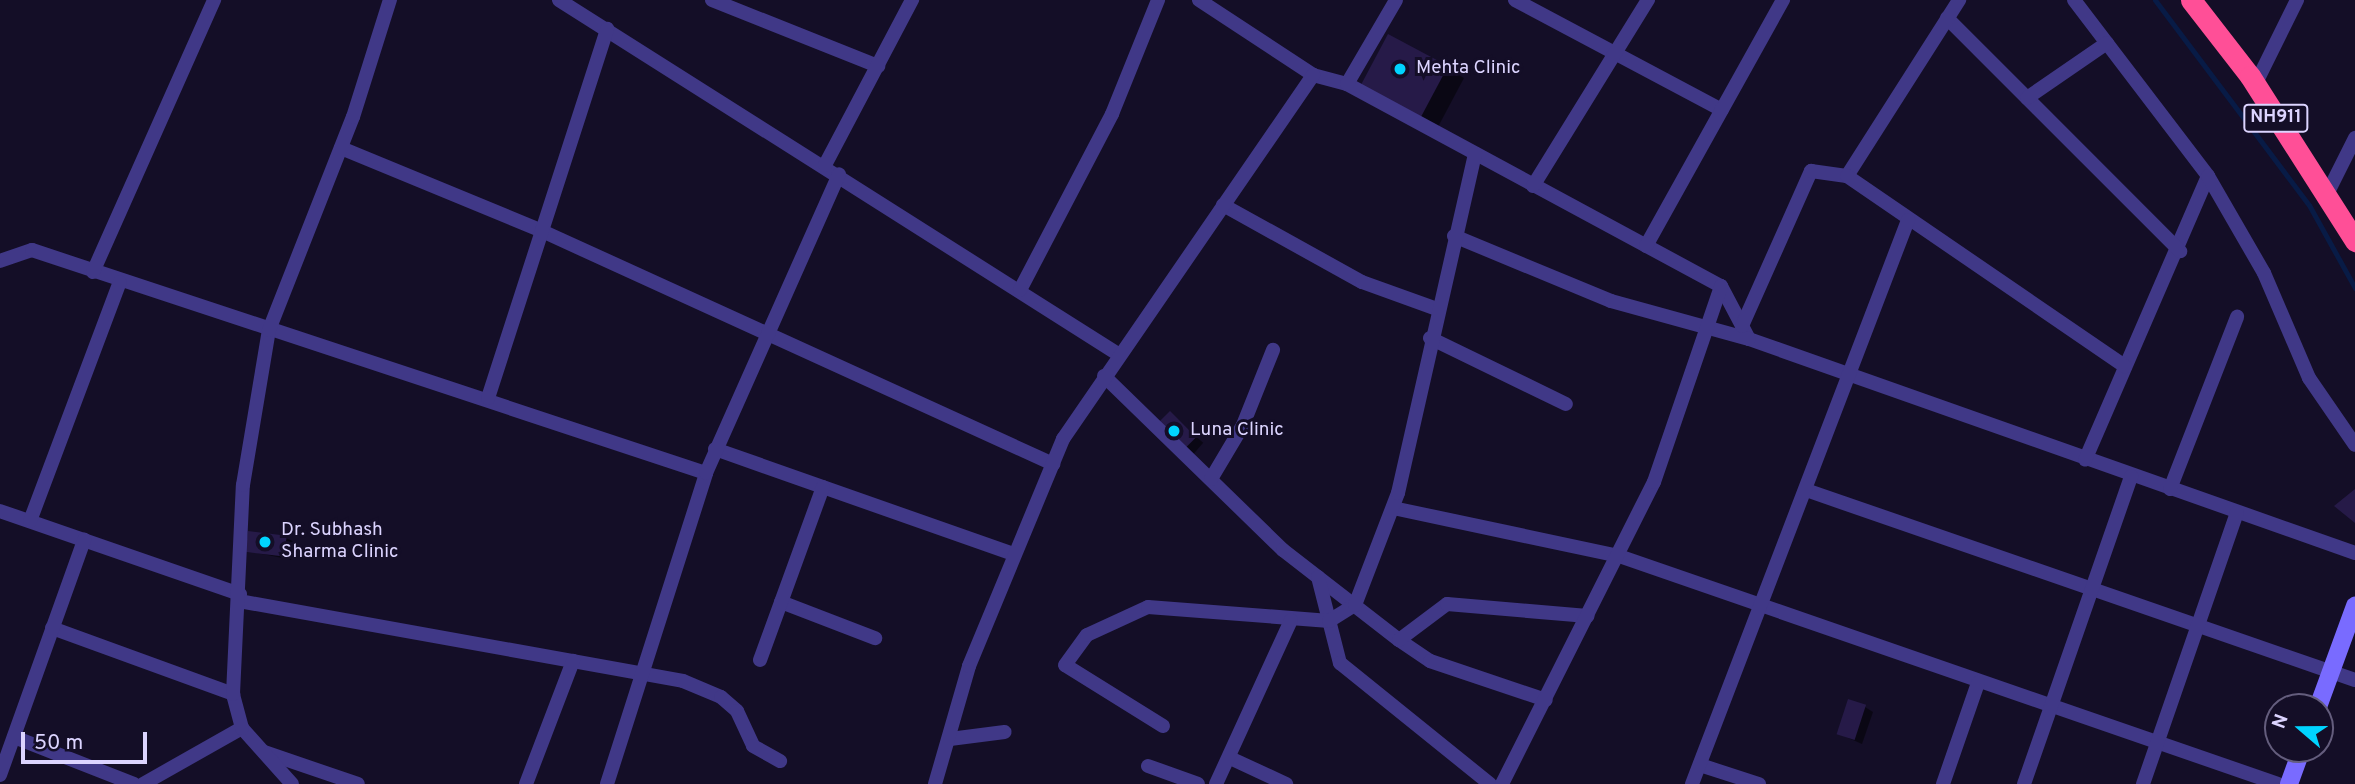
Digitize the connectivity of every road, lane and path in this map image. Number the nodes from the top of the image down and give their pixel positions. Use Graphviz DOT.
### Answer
graph roads {
  1 [pos="214,0"];
  2 [pos="390,0"];
  3 [pos="559,0"];
  4 [pos="712,0"];
  5 [pos="912,0"];
  6 [pos="1158,0"];
  7 [pos="1199,0"];
  8 [pos="1396,0"];
  9 [pos="1515,0"];
  10 [pos="1648,0"];
  11 [pos="1783,0"];
  12 [pos="1959,0"];
  13 [pos="2074,0"];
  14 [pos="2191,0"];
  15 [pos="2297,0"];
  16 [pos="1947,18"];
  17 [pos="607,29"];
  18 [pos="2107,43"];
  19 [pos="1618,55"];
  20 [pos="878,66"];
  21 [pos="1313,75"];
  22 [pos="1347,84"];
  23 [pos="2255,85"];
  24 [pos="2027,98"];
  25 [pos="1722,110"];
  26 [pos="2355,138"];
  27 [pos="341,148"];
  28 [pos="1475,154"];
  29 [pos="2351,157"];
  30 [pos="825,164"];
  31 [pos="839,174"];
  32 [pos="1847,176"];
  33 [pos="2208,176"];
  34 [pos="1533,186"];
  35 [pos="2326,196"];
  36 [pos="1223,205"];
  37 [pos="1908,220"];
  38 [pos="542,231"];
  39 [pos="1454,236"];
  40 [pos="2355,241"];
  41 [pos="1646,246"];
  42 [pos="2180,251"];
  43 [pos="0,261"];
  44 [pos="93,272"];
  45 [pos="120,282"];
  46 [pos="1721,286"];
  47 [pos="1020,290"];
  48 [pos="1437,309"];
  49 [pos="2237,317"];
  50 [pos="1707,328"];
  51 [pos="269,330"];
  52 [pos="764,331"];
  53 [pos="1746,332"];
  54 [pos="1430,338"];
  55 [pos="1273,349"];
  56 [pos="1118,354"];
  57 [pos="2125,366"];
  58 [pos="1848,375"];
  59 [pos="1104,376"];
  60 [pos="488,398"];
  61 [pos="1566,404"];
  62 [pos="2355,444"];
  63 [pos="715,449"];
  64 [pos="2085,460"];
  65 [pos="1052,464"];
  66 [pos="706,473"];
  67 [pos="2131,476"];
  68 [pos="1210,479"];
  69 [pos="823,487"];
  70 [pos="2170,489"];
  71 [pos="1806,490"];
  72 [pos="1393,509"];
  73 [pos="0,511"];
  74 [pos="2237,513"];
  75 [pos="30,521"];
  76 [pos="84,540"];
  77 [pos="2355,553"];
  78 [pos="1013,554"];
  79 [pos="1619,556"];
  80 [pos="1318,577"];
  81 [pos="2091,591"];
  82 [pos="239,597"];
  83 [pos="781,602"];
  84 [pos="1355,605"];
  85 [pos="2355,606"];
  86 [pos="1762,609"];
  87 [pos="1587,616"];
  88 [pos="1291,620"];
  89 [pos="1329,621"];
  90 [pos="52,628"];
  91 [pos="2199,628"];
  92 [pos="875,638"];
  93 [pos="1399,640"];
  94 [pos="760,660"];
  95 [pos="573,661"];
  96 [pos="2331,672"];
  97 [pos="641,675"];
  98 [pos="2355,680"];
  99 [pos="1978,683"];
  100 [pos="2323,693"];
  101 [pos="233,694"];
  102 [pos="1546,700"];
  103 [pos="2051,707"];
  104 [pos="1163,726"];
  105 [pos="242,728"];
  106 [pos="1005,732"];
  107 [pos="13,737"];
  108 [pos="950,739"];
  109 [pos="2156,743"];
  110 [pos="263,751"];
  111 [pos="1230,758"];
  112 [pos="780,761"];
  113 [pos="2297,763"];
  114 [pos="1700,765"];
  115 [pos="1148,766"];
  116 [pos="0,775"];
  117 [pos="134,784"];
  118 [pos="143,784"];
  119 [pos="292,784"];
  120 [pos="358,784"];
  121 [pos="526,784"];
  122 [pos="607,784"];
  123 [pos="935,784"];
  124 [pos="1198,784"];
  125 [pos="1216,784"];
  126 [pos="1286,784"];
  127 [pos="1490,784"];
  128 [pos="1502,784"];
  129 [pos="1692,784"];
  130 [pos="1759,784"];
  131 [pos="1943,784"];
  132 [pos="2024,784"];
  133 [pos="2143,784"];
  134 [pos="2278,784"];
  135 [pos="2289,784"];
  1 -- 44 [label="street"];
  2 -- 27 [label="street"];
  3 -- 17 [label="street"];
  4 -- 20 [label="street"];
  5 -- 20 [label="street"];
  6 -- 47 [label="street"];
  7 -- 21 [label="street"];
  8 -- 22 [label="street"];
  9 -- 19 [label="street"];
  10 -- 19 [label="street"];
  11 -- 25 [label="street"];
  12 -- 16 [label="street"];
  13 -- 18 [label="street"];
  14 -- 23 [label="highway, NH911"];
  15 -- 23 [label="street"];
  16 -- 24 [label="street"];
  16 -- 32 [label="street"];
  17 -- 30 [label="street"];
  17 -- 38 [label="street"];
  18 -- 24 [label="street"];
  18 -- 33 [label="street"];
  19 -- 25 [label="street"];
  19 -- 34 [label="street"];
  20 -- 30 [label="street"];
  21 -- 22 [label="street"];
  21 -- 36 [label="street"];
  22 -- 28 [label="street"];
  23 -- 35 [label="highway, NH911"];
  24 -- 42 [label="street"];
  25 -- 41 [label="street"];
  26 -- 29 [label="street"];
  27 -- 38 [label="street"];
  27 -- 51 [label="street"];
  28 -- 34 [label="street"];
  28 -- 39 [label="street"];
  29 -- 35 [label="street"];
  30 -- 31 [label="street"];
  31 -- 47 [label="street"];
  31 -- 52 [label="street"];
  32 -- 37 [label="street"];
  32 -- 53 [label="street"];
  33 -- 42 [label="street"];
  33 -- 62 [label="street"];
  34 -- 41 [label="street"];
  35 -- 40 [label="highway, NH911"];
  36 -- 48 [label="street"];
  36 -- 56 [label="street"];
  37 -- 57 [label="street"];
  37 -- 58 [label="street"];
  38 -- 52 [label="street"];
  38 -- 60 [label="street"];
  39 -- 48 [label="street"];
  39 -- 50 [label="street"];
  41 -- 46 [label="street"];
  42 -- 57 [label="street"];
  43 -- 44 [label="street"];
  44 -- 45 [label="street"];
  45 -- 51 [label="street"];
  45 -- 75 [label="street"];
  46 -- 50 [label="street"];
  46 -- 53 [label="street"];
  47 -- 56 [label="street"];
  48 -- 54 [label="street"];
  49 -- 70 [label="street"];
  50 -- 53 [label="street"];
  50 -- 79 [label="street"];
  51 -- 60 [label="street"];
  51 -- 82 [label="street"];
  52 -- 63 [label="street"];
  52 -- 65 [label="street"];
  53 -- 58 [label="street"];
  54 -- 61 [label="street"];
  54 -- 72 [label="street"];
  55 -- 68 [label="street"];
  56 -- 59 [label="street"];
  57 -- 64 [label="street"];
  58 -- 64 [label="street"];
  58 -- 71 [label="street"];
  59 -- 65 [label="street"];
  59 -- 68 [label="street"];
  60 -- 66 [label="street"];
  63 -- 66 [label="street"];
  63 -- 69 [label="street"];
  64 -- 67 [label="street"];
  65 -- 78 [label="street"];
  66 -- 97 [label="street"];
  67 -- 70 [label="street"];
  67 -- 81 [label="street"];
  68 -- 80 [label="street"];
  69 -- 78 [label="street"];
  69 -- 83 [label="street"];
  70 -- 74 [label="street"];
  71 -- 81 [label="street"];
  71 -- 86 [label="street"];
  72 -- 79 [label="street"];
  72 -- 84 [label="street"];
  73 -- 75 [label="street"];
  74 -- 77 [label="street"];
  74 -- 91 [label="street"];
  75 -- 76 [label="street"];
  76 -- 82 [label="street"];
  76 -- 90 [label="street"];
  78 -- 108 [label="street"];
  79 -- 86 [label="street"];
  79 -- 87 [label="street"];
  80 -- 84 [label="street"];
  80 -- 89 [label="street"];
  81 -- 91 [label="street"];
  81 -- 103 [label="street"];
  82 -- 95 [label="street"];
  82 -- 101 [label="street"];
  83 -- 92 [label="street"];
  83 -- 94 [label="street"];
  84 -- 89 [label="street"];
  84 -- 93 [label="street"];
  85 -- 96 [label="street"];
  86 -- 99 [label="street"];
  86 -- 114 [label="street"];
  87 -- 93 [label="street"];
  87 -- 102 [label="street"];
  88 -- 89 [label="street"];
  88 -- 104 [label="street"];
  88 -- 111 [label="street"];
  89 -- 127 [label="street"];
  90 -- 101 [label="street"];
  90 -- 107 [label="street"];
  91 -- 96 [label="street"];
  91 -- 109 [label="street"];
  93 -- 102 [label="street"];
  95 -- 97 [label="street"];
  95 -- 121 [label="street"];
  96 -- 98 [label="street"];
  96 -- 100 [label="street"];
  97 -- 112 [label="street"];
  97 -- 122 [label="street"];
  99 -- 103 [label="street"];
  99 -- 131 [label="street"];
  101 -- 105 [label="street"];
  102 -- 128 [label="street"];
  103 -- 109 [label="street"];
  103 -- 132 [label="street"];
  105 -- 110 [label="street"];
  105 -- 118 [label="street"];
  106 -- 108 [label="street"];
  107 -- 116 [label="street"];
  107 -- 117 [label="street"];
  108 -- 123 [label="street"];
  109 -- 133 [label="street"];
  109 -- 134 [label="street"];
  110 -- 119 [label="street"];
  110 -- 120 [label="street"];
  111 -- 125 [label="street"];
  111 -- 126 [label="street"];
  113 -- 135 [label="street"];
  114 -- 129 [label="street"];
  114 -- 130 [label="street"];
  115 -- 124 [label="street"];
}
